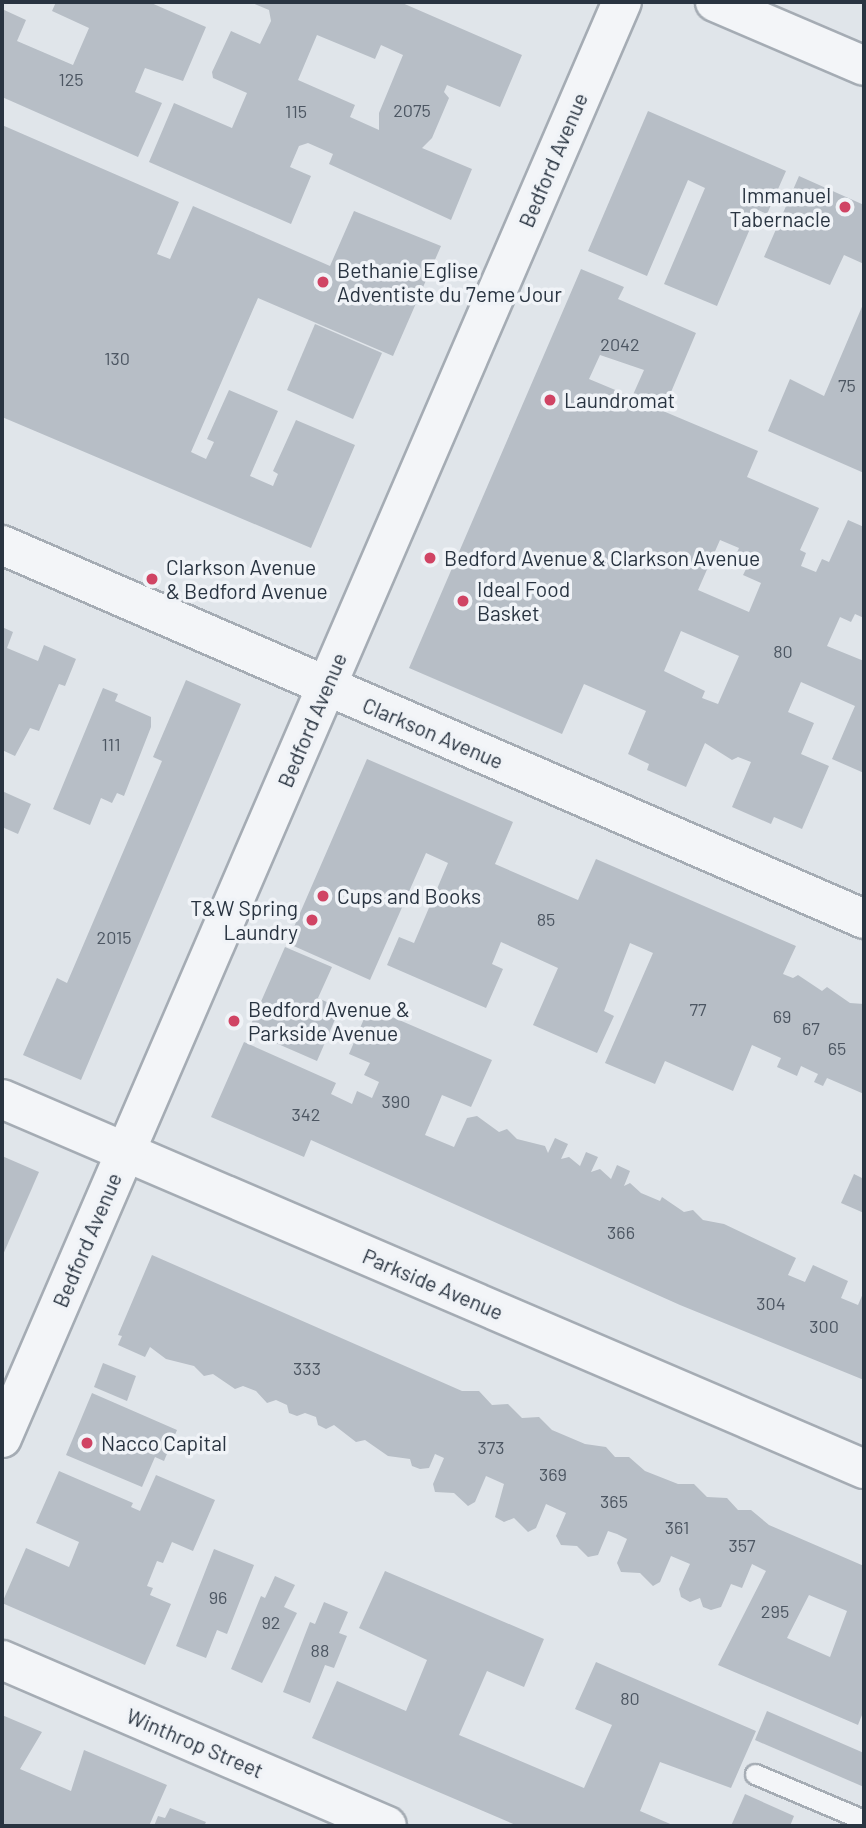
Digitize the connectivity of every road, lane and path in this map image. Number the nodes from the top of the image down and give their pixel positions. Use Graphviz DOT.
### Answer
graph roads {
  1 [pos="622,2"];
  2 [pos="715,2"];
  3 [pos="864,66"];
  4 [pos="2,545"];
  5 [pos="326,686"];
  6 [pos="864,919"];
  7 [pos="2,1100"];
  8 [pos="124,1153"];
  9 [pos="2,1438"];
  10 [pos="864,1469"];
  11 [pos="2,1660"];
  12 [pos="755,1774"];
  13 [pos="864,1820"];
  14 [pos="387,1826"];
  1 -- 5 [label="street, Bedford Avenue"];
  2 -- 3 [label="street"];
  4 -- 5 [label="street, Clarkson Avenue"];
  5 -- 6 [label="street, Clarkson Avenue"];
  5 -- 8 [label="street, Bedford Avenue"];
  7 -- 8 [label="street, Parkside Avenue"];
  8 -- 9 [label="street, Bedford Avenue"];
  8 -- 10 [label="street, Parkside Avenue"];
  11 -- 14 [label="street, Winthrop Street"];
  12 -- 13 [label="lane"];
}
